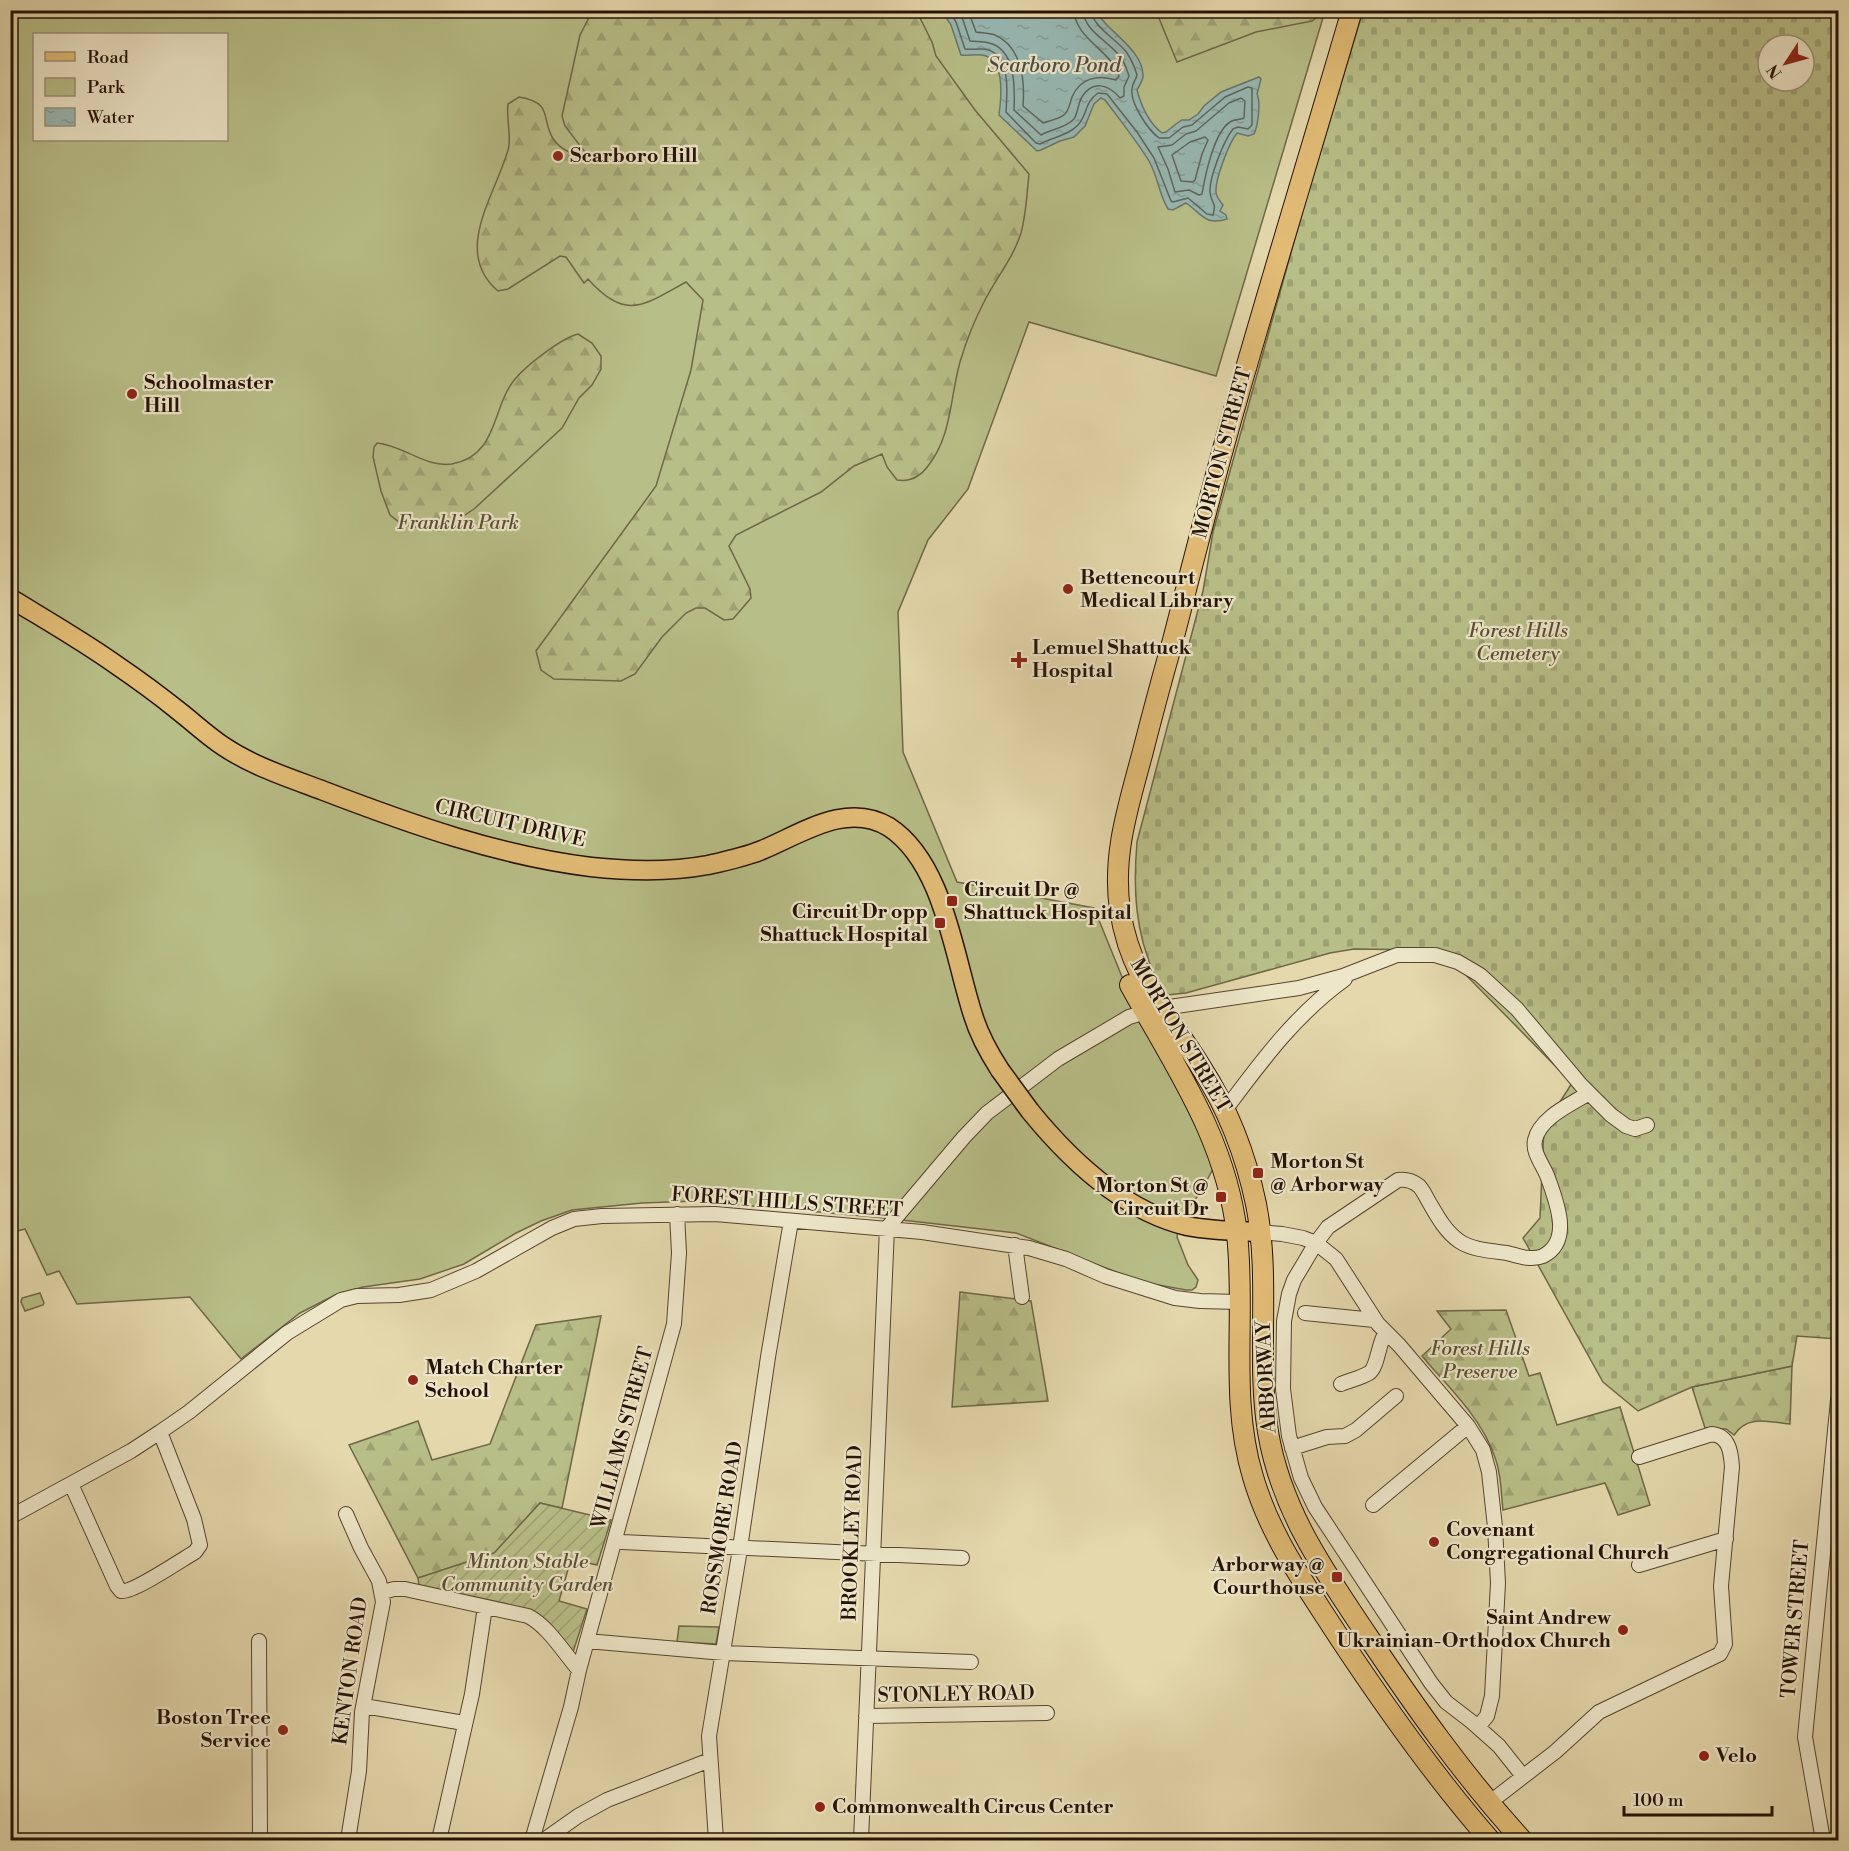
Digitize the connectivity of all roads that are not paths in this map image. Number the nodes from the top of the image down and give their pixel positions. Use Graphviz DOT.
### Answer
graph roads {
  1 [pos="1339,10"];
  2 [pos="1352,10"];
  3 [pos="10,598"];
  4 [pos="1359,970"];
  5 [pos="1152,1010"];
  6 [pos="1589,1093"];
  7 [pos="1225,1110"];
  8 [pos="1647,1125"];
  9 [pos="677,1214"];
  10 [pos="790,1221"];
  11 [pos="887,1228"];
  12 [pos="1236,1231"];
  13 [pos="1260,1232"];
  14 [pos="1316,1244"];
  15 [pos="1015,1245"];
  16 [pos="1022,1297"];
  17 [pos="1239,1302"];
  18 [pos="1305,1313"];
  19 [pos="1374,1320"];
  20 [pos="1386,1332"];
  21 [pos="1341,1384"];
  22 [pos="1396,1396"];
  23 [pos="1839,1400"];
  24 [pos="1468,1426"];
  25 [pos="160,1432"];
  26 [pos="1292,1448"];
  27 [pos="1640,1457"];
  28 [pos="71,1484"];
  29 [pos="1373,1505"];
  30 [pos="346,1514"];
  31 [pos="10,1517"];
  32 [pos="1726,1539"];
  33 [pos="616,1540"];
  34 [pos="740,1547"];
  35 [pos="872,1554"];
  36 [pos="962,1558"];
  37 [pos="1639,1565"];
  38 [pos="383,1592"];
  39 [pos="485,1607"];
  40 [pos="259,1641"];
  41 [pos="588,1641"];
  42 [pos="723,1653"];
  43 [pos="867,1659"];
  44 [pos="972,1662"];
  45 [pos="1356,1662"];
  46 [pos="1385,1663"];
  47 [pos="579,1670"];
  48 [pos="364,1706"];
  49 [pos="1047,1713"];
  50 [pos="866,1716"];
  51 [pos="464,1723"];
  52 [pos="1478,1727"];
  53 [pos="710,1760"];
  54 [pos="1522,1775"];
  55 [pos="1489,1803"];
  56 [pos="260,1840"];
  57 [pos="348,1840"];
  58 [pos="440,1840"];
  59 [pos="532,1840"];
  60 [pos="544,1840"];
  61 [pos="716,1840"];
  62 [pos="861,1840"];
  63 [pos="1490,1840"];
  64 [pos="1522,1840"];
  65 [pos="1823,1840"];
  1 -- 5 [label="highway, MORTON STREET"];
  2 -- 5 [label="highway, MORTON STREET"];
  3 -- 12 [label="main road, CIRCUIT DRIVE, bridge"];
  4 -- 5 [label="street"];
  4 -- 6 [label="street"];
  4 -- 7 [label="street"];
  5 -- 7 [label="highway, MORTON STREET"];
  5 -- 11 [label="street"];
  5 -- 12 [label="highway, MORTON STREET"];
  6 -- 8 [label="street"];
  6 -- 14 [label="street, ARBORWAY"];
  7 -- 13 [label="highway, MORTON STREET"];
  9 -- 10 [label="street, FOREST HILLS STREET"];
  9 -- 25 [label="street, FOREST HILLS STREET"];
  9 -- 33 [label="street, WILLIAMS STREET"];
  10 -- 11 [label="street, FOREST HILLS STREET"];
  10 -- 34 [label="street, ROSSMORE ROAD"];
  11 -- 15 [label="street, FOREST HILLS STREET"];
  11 -- 35 [label="street, BROOKLEY ROAD"];
  12 -- 13 [label="main road, CIRCUIT DRIVE"];
  12 -- 17 [label="highway, ARBORWAY"];
  13 -- 14 [label="street"];
  13 -- 46 [label="highway, ARBORWAY"];
  14 -- 19 [label="street"];
  14 -- 26 [label="street, ARBORWAY"];
  15 -- 16 [label="street"];
  15 -- 17 [label="street, FOREST HILLS STREET"];
  17 -- 45 [label="highway, ARBORWAY"];
  18 -- 19 [label="street"];
  19 -- 20 [label="street"];
  20 -- 21 [label="street"];
  20 -- 24 [label="street"];
  22 -- 26 [label="street"];
  23 -- 65 [label="street, TOWER STREET"];
  24 -- 29 [label="street"];
  24 -- 52 [label="street"];
  25 -- 28 [label="street, FOREST HILLS STREET"];
  25 -- 28 [label="street"];
  26 -- 52 [label="street, ARBORWAY"];
  27 -- 32 [label="street"];
  28 -- 31 [label="street, FOREST HILLS STREET"];
  30 -- 38 [label="street, KENTON ROAD"];
  32 -- 37 [label="street"];
  32 -- 54 [label="street"];
  33 -- 34 [label="street"];
  33 -- 41 [label="street, WILLIAMS STREET"];
  34 -- 35 [label="street"];
  34 -- 42 [label="street, ROSSMORE ROAD"];
  35 -- 36 [label="street"];
  35 -- 43 [label="street, BROOKLEY ROAD"];
  38 -- 39 [label="street"];
  38 -- 48 [label="street, KENTON ROAD"];
  39 -- 47 [label="street"];
  39 -- 51 [label="street"];
  40 -- 56 [label="street"];
  41 -- 42 [label="street"];
  41 -- 47 [label="street, WILLIAMS STREET"];
  42 -- 43 [label="street"];
  42 -- 53 [label="street, ROSSMORE ROAD"];
  43 -- 44 [label="street"];
  43 -- 50 [label="street, BROOKLEY ROAD"];
  45 -- 46 [label="highway"];
  45 -- 63 [label="highway, ARBORWAY"];
  46 -- 55 [label="highway, ARBORWAY"];
  47 -- 59 [label="street, WILLIAMS STREET"];
  48 -- 51 [label="street"];
  48 -- 57 [label="street, KENTON ROAD"];
  49 -- 50 [label="street, STONLEY ROAD"];
  50 -- 62 [label="street, BROOKLEY ROAD"];
  51 -- 58 [label="street"];
  52 -- 54 [label="street, ARBORWAY"];
  53 -- 60 [label="street"];
  53 -- 61 [label="street, ROSSMORE ROAD"];
  54 -- 55 [label="street"];
  55 -- 64 [label="highway, ARBORWAY"];
}
